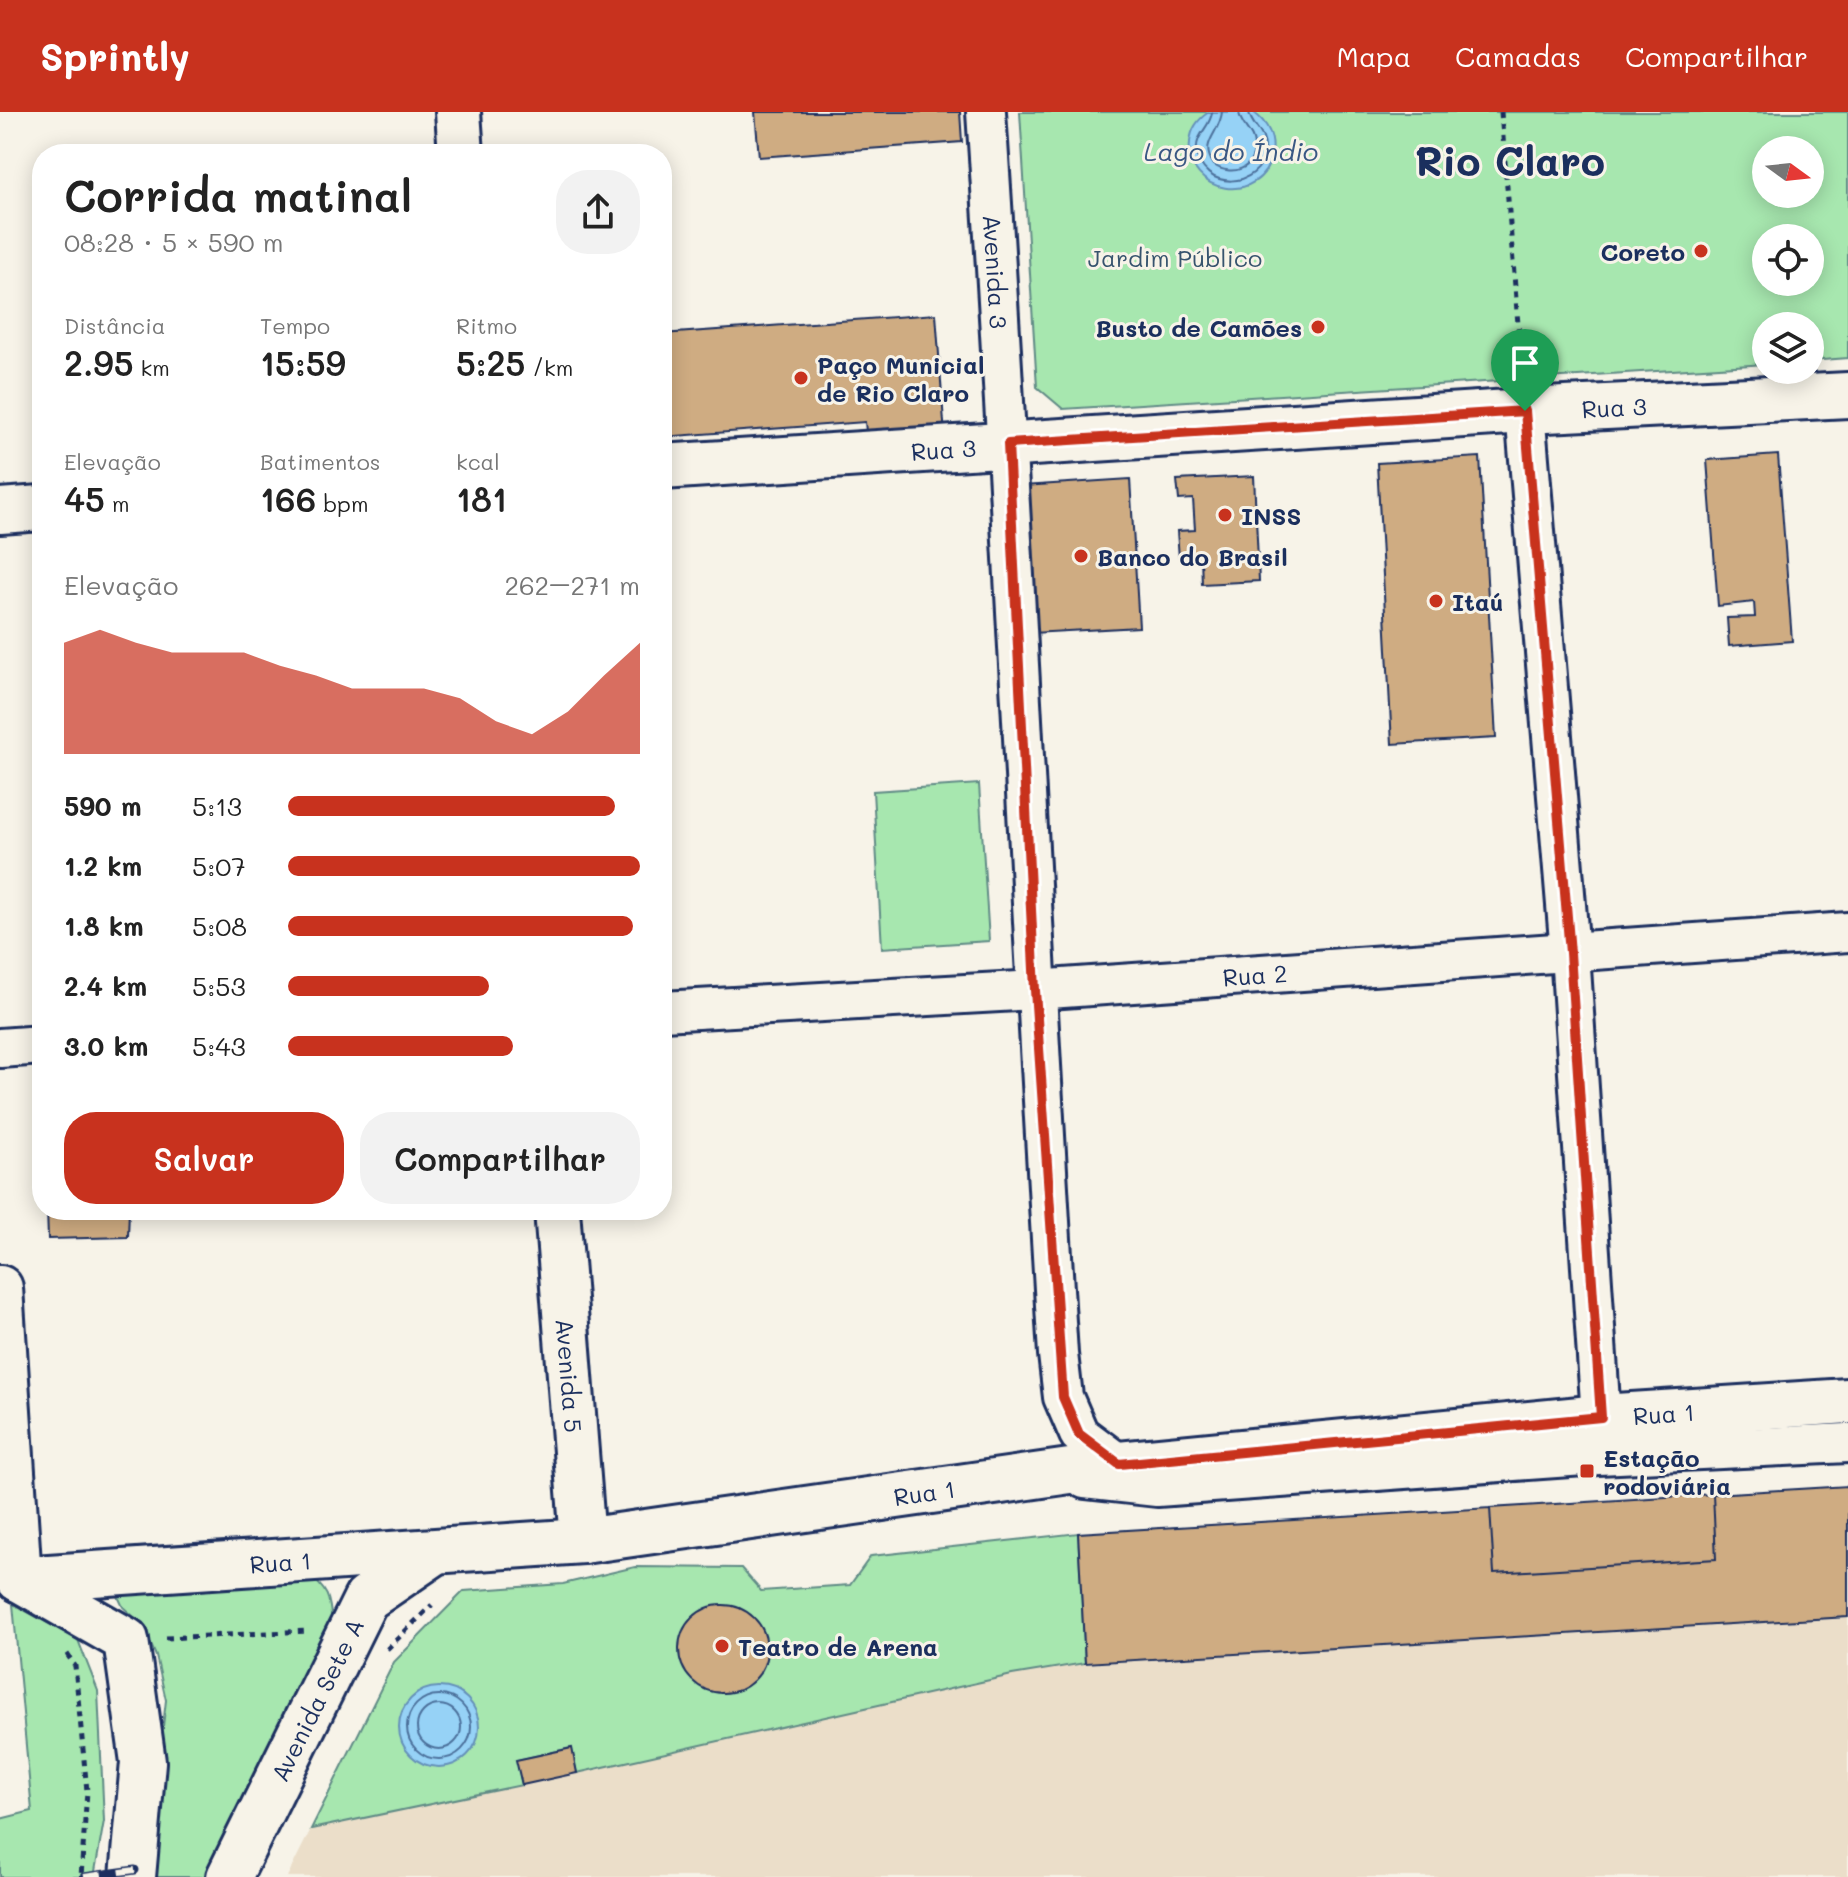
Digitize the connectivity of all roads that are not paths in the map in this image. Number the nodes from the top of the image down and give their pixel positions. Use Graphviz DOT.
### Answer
graph roads {
  1 [pos="458,112"];
  2 [pos="986,112"];
  3 [pos="460,144"];
  4 [pos="1848,395"];
  5 [pos="1525,411"];
  6 [pos="1008,444"];
  7 [pos="672,466"];
  8 [pos="32,509"];
  9 [pos="0,511"];
  10 [pos="1848,932"];
  11 [pos="1570,953"];
  12 [pos="1035,990"];
  13 [pos="672,1010"];
  14 [pos="32,1046"];
  15 [pos="0,1048"];
  16 [pos="558,1220"];
  17 [pos="0,1288"];
  18 [pos="1848,1401"];
  19 [pos="1601,1417"];
  20 [pos="1848,1443"];
  21 [pos="1119,1464"];
  22 [pos="1038,1474"];
  23 [pos="583,1541"];
  24 [pos="436,1551"];
  25 [pos="10,1580"];
  26 [pos="133,1877"];
  27 [pos="229,1877"];
  1 -- 3 [label="main road"];
  2 -- 6 [label="street, Avenida 3"];
  4 -- 5 [label="main road, Rua 3"];
  5 -- 6 [label="main road, Rua 3"];
  5 -- 11 [label="street"];
  6 -- 7 [label="main road, Rua 3"];
  6 -- 12 [label="street, Avenida 3"];
  8 -- 9 [label="main road"];
  10 -- 11 [label="street, Rua 2"];
  11 -- 12 [label="street, Rua 2"];
  11 -- 19 [label="street"];
  12 -- 13 [label="street, Rua 2"];
  12 -- 21 [label="street, Avenida 3"];
  14 -- 15 [label="street"];
  16 -- 23 [label="main road, Avenida 5"];
  17 -- 25 [label="main road"];
  18 -- 19 [label="main road, Rua 1"];
  19 -- 21 [label="main road, Rua 1"];
  20 -- 22 [label="street"];
  21 -- 22 [label="main road, Rua 1"];
  22 -- 23 [label="main road, Rua 1"];
  23 -- 24 [label="main road, Rua 1"];
  24 -- 25 [label="main road, Rua 1"];
  24 -- 27 [label="main road, Avenida Sete A"];
  25 -- 26 [label="main road"];
}
